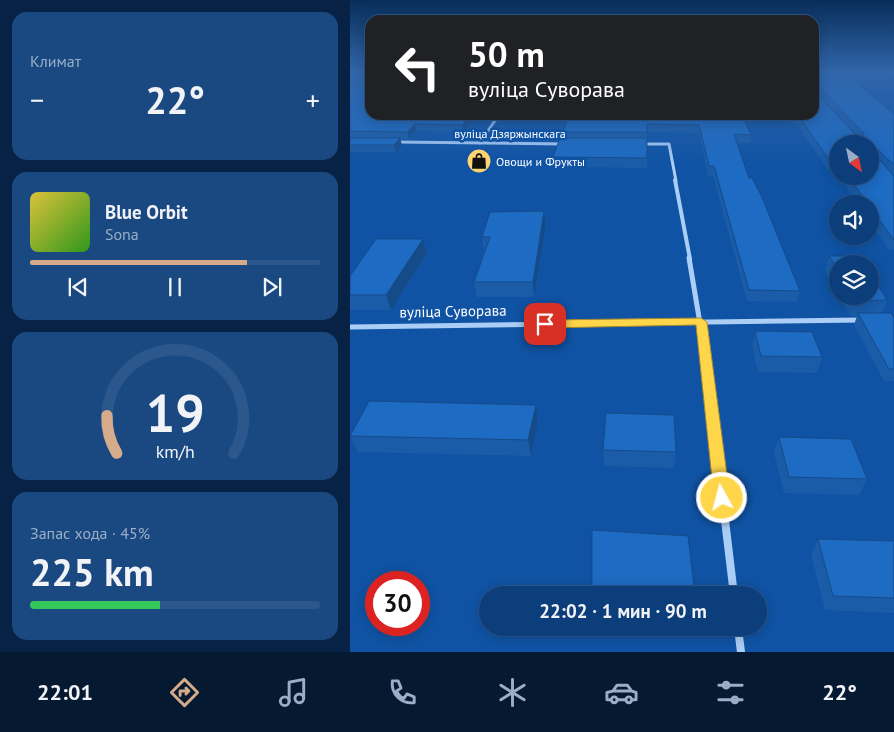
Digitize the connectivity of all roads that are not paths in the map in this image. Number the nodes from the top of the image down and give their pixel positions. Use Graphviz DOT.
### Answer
graph roads {
  1 [pos="496,120"];
  2 [pos="387,142"];
  3 [pos="480,143"];
  4 [pos="573,144"];
  5 [pos="630,144"];
  6 [pos="865,320"];
  7 [pos="701,322"];
  8 [pos="350,327"];
  9 [pos="733,586"];
  10 [pos="739,636"];
  11 [pos="741,652"];
  1 -- 3 [label="street"];
  2 -- 3 [label="street, вуліца Дзяржынскага"];
  3 -- 4 [label="street, вуліца Дзяржынскага"];
  5 -- 7 [label="street"];
  6 -- 7 [label="street, вуліца Суворава"];
  7 -- 8 [label="street, вуліца Суворава"];
  7 -- 9 [label="street"];
  10 -- 11 [label="street"];
}
